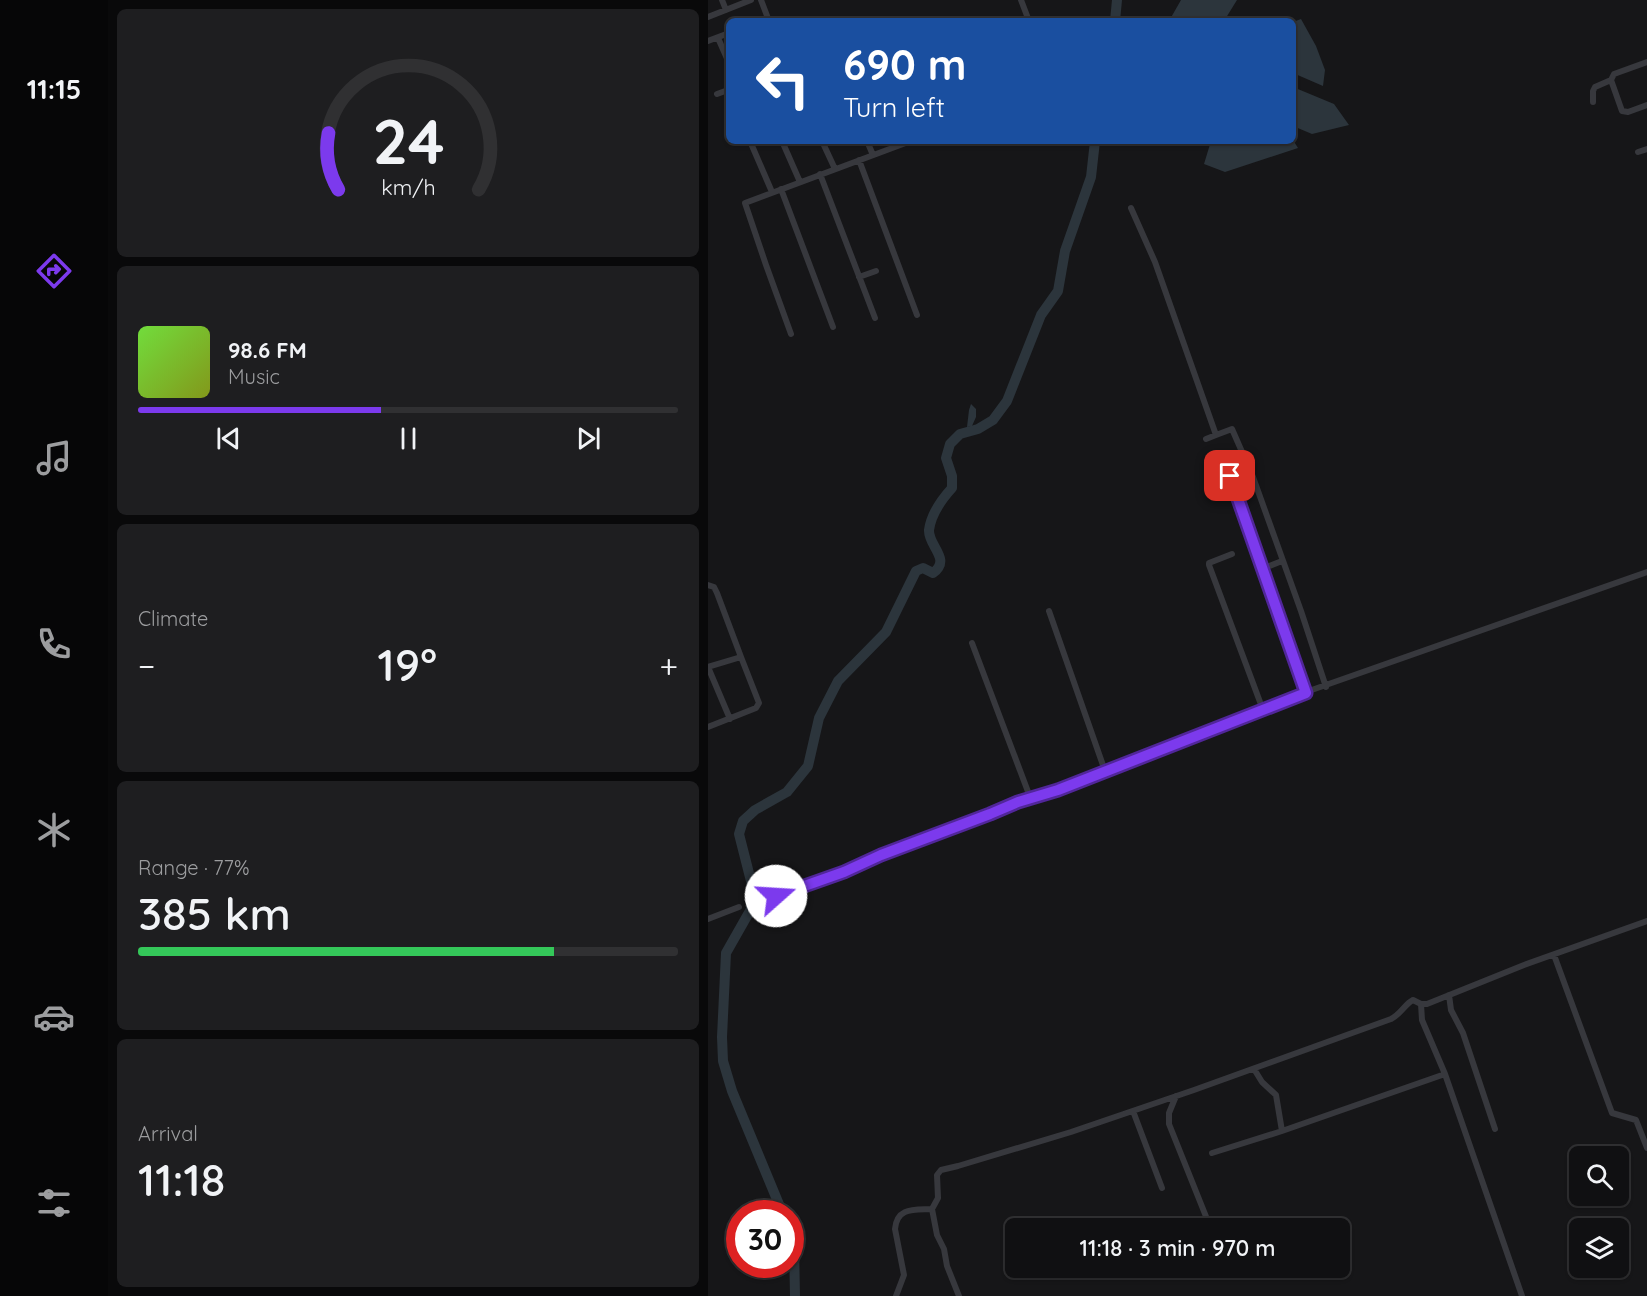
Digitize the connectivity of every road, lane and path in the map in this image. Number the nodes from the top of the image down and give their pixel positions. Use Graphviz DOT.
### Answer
graph roads {
  1 [pos="722,0"];
  2 [pos="751,0"];
  3 [pos="761,0"];
  4 [pos="1021,0"];
  5 [pos="726,10"];
  6 [pos="708,17"];
  7 [pos="768,18"];
  8 [pos="1028,18"];
  9 [pos="726,34"];
  10 [pos="718,38"];
  11 [pos="708,41"];
  12 [pos="726,56"];
  13 [pos="1647,62"];
  14 [pos="1611,80"];
  15 [pos="726,92"];
  16 [pos="717,94"];
  17 [pos="1593,102"];
  18 [pos="1647,105"];
  19 [pos="751,144"];
  20 [pos="783,144"];
  21 [pos="823,144"];
  22 [pos="868,144"];
  23 [pos="902,144"];
  24 [pos="1647,149"];
  25 [pos="1638,152"];
  26 [pos="873,155"];
  27 [pos="859,160"];
  28 [pos="835,169"];
  29 [pos="820,174"];
  30 [pos="800,182"];
  31 [pos="781,189"];
  32 [pos="772,192"];
  33 [pos="1131,208"];
  34 [pos="876,272"];
  35 [pos="859,277"];
  36 [pos="917,315"];
  37 [pos="875,318"];
  38 [pos="833,327"];
  39 [pos="791,334"];
  40 [pos="1216,435"];
  41 [pos="1206,439"];
  42 [pos="1230,476"];
  43 [pos="1232,554"];
  44 [pos="1282,561"];
  45 [pos="1264,568"];
  46 [pos="1647,572"];
  47 [pos="708,585"];
  48 [pos="1049,611"];
  49 [pos="972,643"];
  50 [pos="741,657"];
  51 [pos="708,667"];
  52 [pos="1326,687"];
  53 [pos="1306,693"];
  54 [pos="1263,710"];
  55 [pos="730,718"];
  56 [pos="708,727"];
  57 [pos="1105,771"];
  58 [pos="1030,797"];
  59 [pos="776,896"];
  60 [pos="739,907"];
  61 [pos="708,919"];
  62 [pos="1647,921"];
  63 [pos="1554,955"];
  64 [pos="1449,995"];
  65 [pos="1421,1004"];
  66 [pos="1254,1069"];
  67 [pos="1445,1074"];
  68 [pos="1176,1096"];
  69 [pos="1133,1111"];
  70 [pos="1495,1130"];
  71 [pos="1282,1131"];
  72 [pos="1647,1148"];
  73 [pos="1212,1153"];
  74 [pos="1162,1188"];
  75 [pos="932,1209"];
  76 [pos="1207,1218"];
  77 [pos="896,1296"];
  78 [pos="959,1296"];
  79 [pos="1522,1296"];
  1 -- 5 [label="street"];
  2 -- 5 [label="street"];
  3 -- 7 [label="street"];
  4 -- 8 [label="street"];
  5 -- 6 [label="street"];
  9 -- 10 [label="street"];
  10 -- 11 [label="street"];
  10 -- 12 [label="street"];
  13 -- 14 [label="street"];
  14 -- 17 [label="street"];
  14 -- 18 [label="street"];
  15 -- 16 [label="street"];
  19 -- 32 [label="street"];
  20 -- 30 [label="street"];
  21 -- 28 [label="street"];
  22 -- 26 [label="street"];
  23 -- 26 [label="street"];
  24 -- 25 [label="street"];
  26 -- 27 [label="street"];
  27 -- 28 [label="street"];
  27 -- 36 [label="street"];
  28 -- 29 [label="street"];
  29 -- 30 [label="street"];
  29 -- 35 [label="street"];
  30 -- 31 [label="street"];
  31 -- 32 [label="street"];
  31 -- 38 [label="street"];
  32 -- 39 [label="street"];
  33 -- 40 [label="street"];
  34 -- 35 [label="street"];
  35 -- 37 [label="street"];
  40 -- 41 [label="street"];
  40 -- 44 [label="street"];
  42 -- 45 [label="street"];
  43 -- 54 [label="street"];
  44 -- 45 [label="street"];
  44 -- 52 [label="street"];
  45 -- 53 [label="street"];
  46 -- 52 [label="street"];
  47 -- 50 [label="street"];
  48 -- 57 [label="street"];
  49 -- 58 [label="street"];
  50 -- 51 [label="street"];
  50 -- 55 [label="street"];
  51 -- 55 [label="street"];
  52 -- 53 [label="street"];
  53 -- 54 [label="street"];
  54 -- 57 [label="street"];
  55 -- 56 [label="street"];
  57 -- 58 [label="street"];
  58 -- 59 [label="street"];
  60 -- 61 [label="street"];
  62 -- 63 [label="street"];
  63 -- 64 [label="street"];
  63 -- 72 [label="street"];
  64 -- 65 [label="street"];
  64 -- 70 [label="street"];
  65 -- 66 [label="street"];
  65 -- 67 [label="street"];
  66 -- 68 [label="street"];
  66 -- 71 [label="street"];
  67 -- 71 [label="street"];
  67 -- 79 [label="street"];
  68 -- 69 [label="street"];
  68 -- 76 [label="street"];
  69 -- 74 [label="street"];
  69 -- 75 [label="street"];
  71 -- 73 [label="street"];
  75 -- 77 [label="street"];
  75 -- 78 [label="street"];
}
